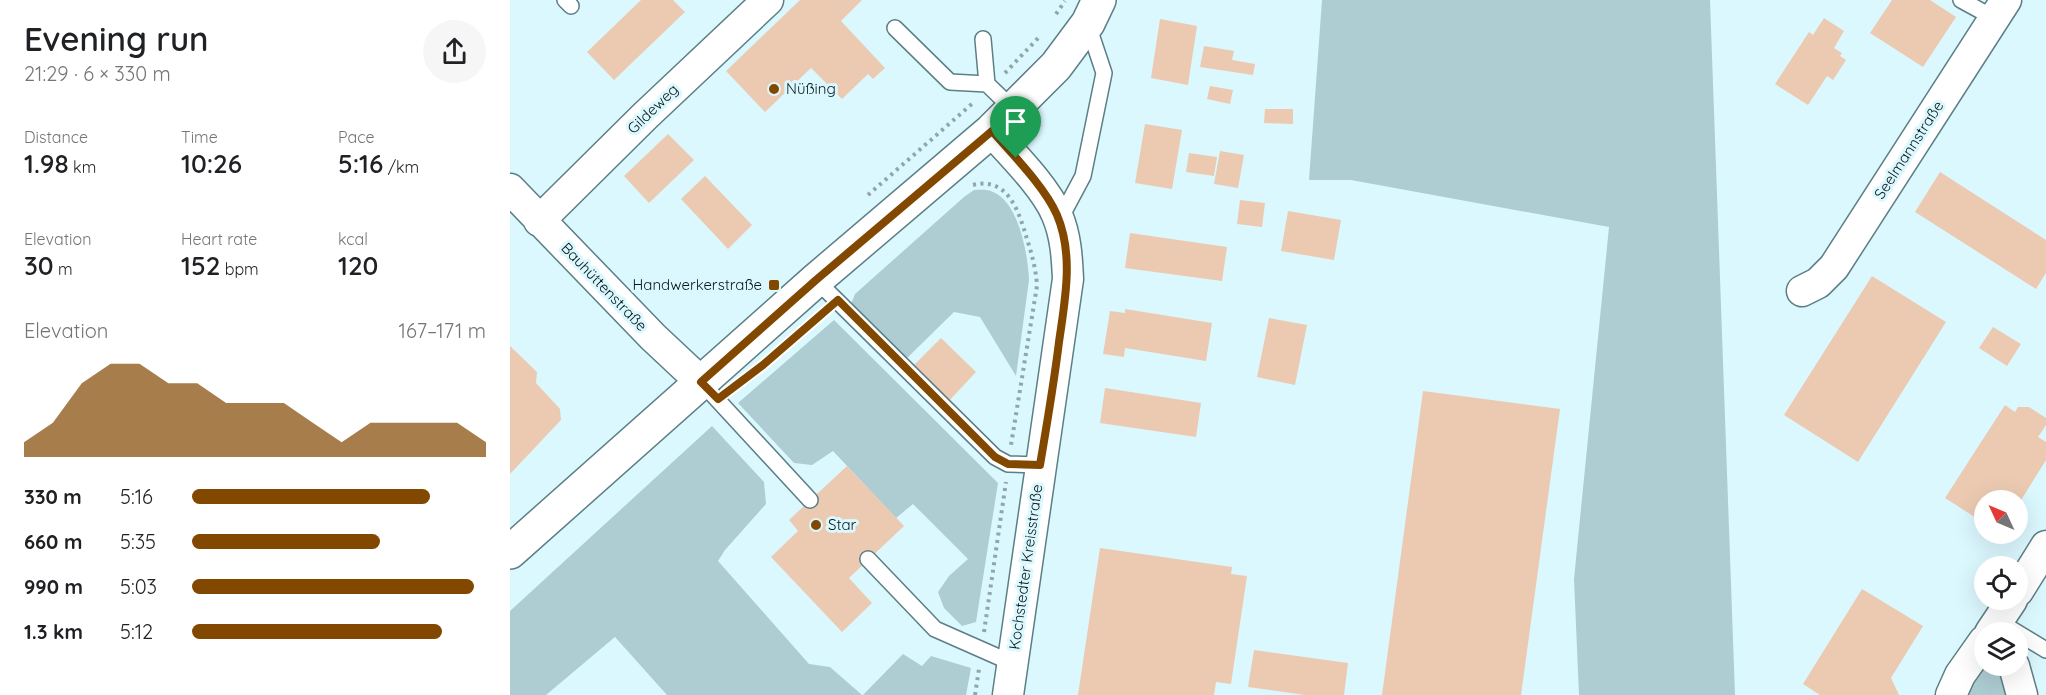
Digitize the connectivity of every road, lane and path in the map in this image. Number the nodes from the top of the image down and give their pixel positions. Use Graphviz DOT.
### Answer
graph roads {
  1 [pos="768,0"];
  2 [pos="1961,0"];
  3 [pos="2000,9"];
  4 [pos="1093,12"];
  5 [pos="895,28"];
  6 [pos="983,39"];
  7 [pos="987,84"];
  8 [pos="1003,121"];
  9 [pos="970,186"];
  10 [pos="510,189"];
  11 [pos="539,221"];
  12 [pos="1059,221"];
  13 [pos="816,280"];
  14 [pos="1802,291"];
  15 [pos="701,382"];
  16 [pos="1008,464"];
  17 [pos="1040,465"];
  18 [pos="810,500"];
  19 [pos="2046,546"];
  20 [pos="510,552"];
  21 [pos="868,559"];
  22 [pos="2028,575"];
  23 [pos="2028,641"];
  24 [pos="981,649"];
  25 [pos="2046,650"];
  26 [pos="1974,656"];
  27 [pos="1012,663"];
  28 [pos="2017,676"];
  29 [pos="975,695"];
  30 [pos="1008,695"];
  31 [pos="1951,695"];
  32 [pos="2022,695"];
  1 -- 11 [label="street, Gildeweg"];
  2 -- 3 [label="lane"];
  3 -- 14 [label="street, Seelmannstraße"];
  4 -- 8 [label="street"];
  4 -- 12 [label="lane"];
  5 -- 7 [label="lane"];
  6 -- 7 [label="lane"];
  7 -- 8 [label="lane"];
  8 -- 12 [label="street, Kochstedter Kreisstraße"];
  8 -- 13 [label="street"];
  9 -- 16 [label="path"];
  10 -- 11 [label="street, Bauhüttenstraße"];
  11 -- 15 [label="street, Bauhüttenstraße"];
  12 -- 17 [label="street, Kochstedter Kreisstraße"];
  13 -- 15 [label="street"];
  13 -- 16 [label="lane"];
  15 -- 18 [label="lane"];
  15 -- 20 [label="street"];
  16 -- 17 [label="lane"];
  16 -- 24 [label="path"];
  17 -- 27 [label="street, Kochstedter Kreisstraße"];
  19 -- 22 [label="street"];
  21 -- 24 [label="lane"];
  23 -- 25 [label="lane"];
  24 -- 27 [label="lane"];
  24 -- 29 [label="path"];
  26 -- 31 [label="street"];
  27 -- 30 [label="street, Kochstedter Kreisstraße"];
  28 -- 32 [label="street"];
}
